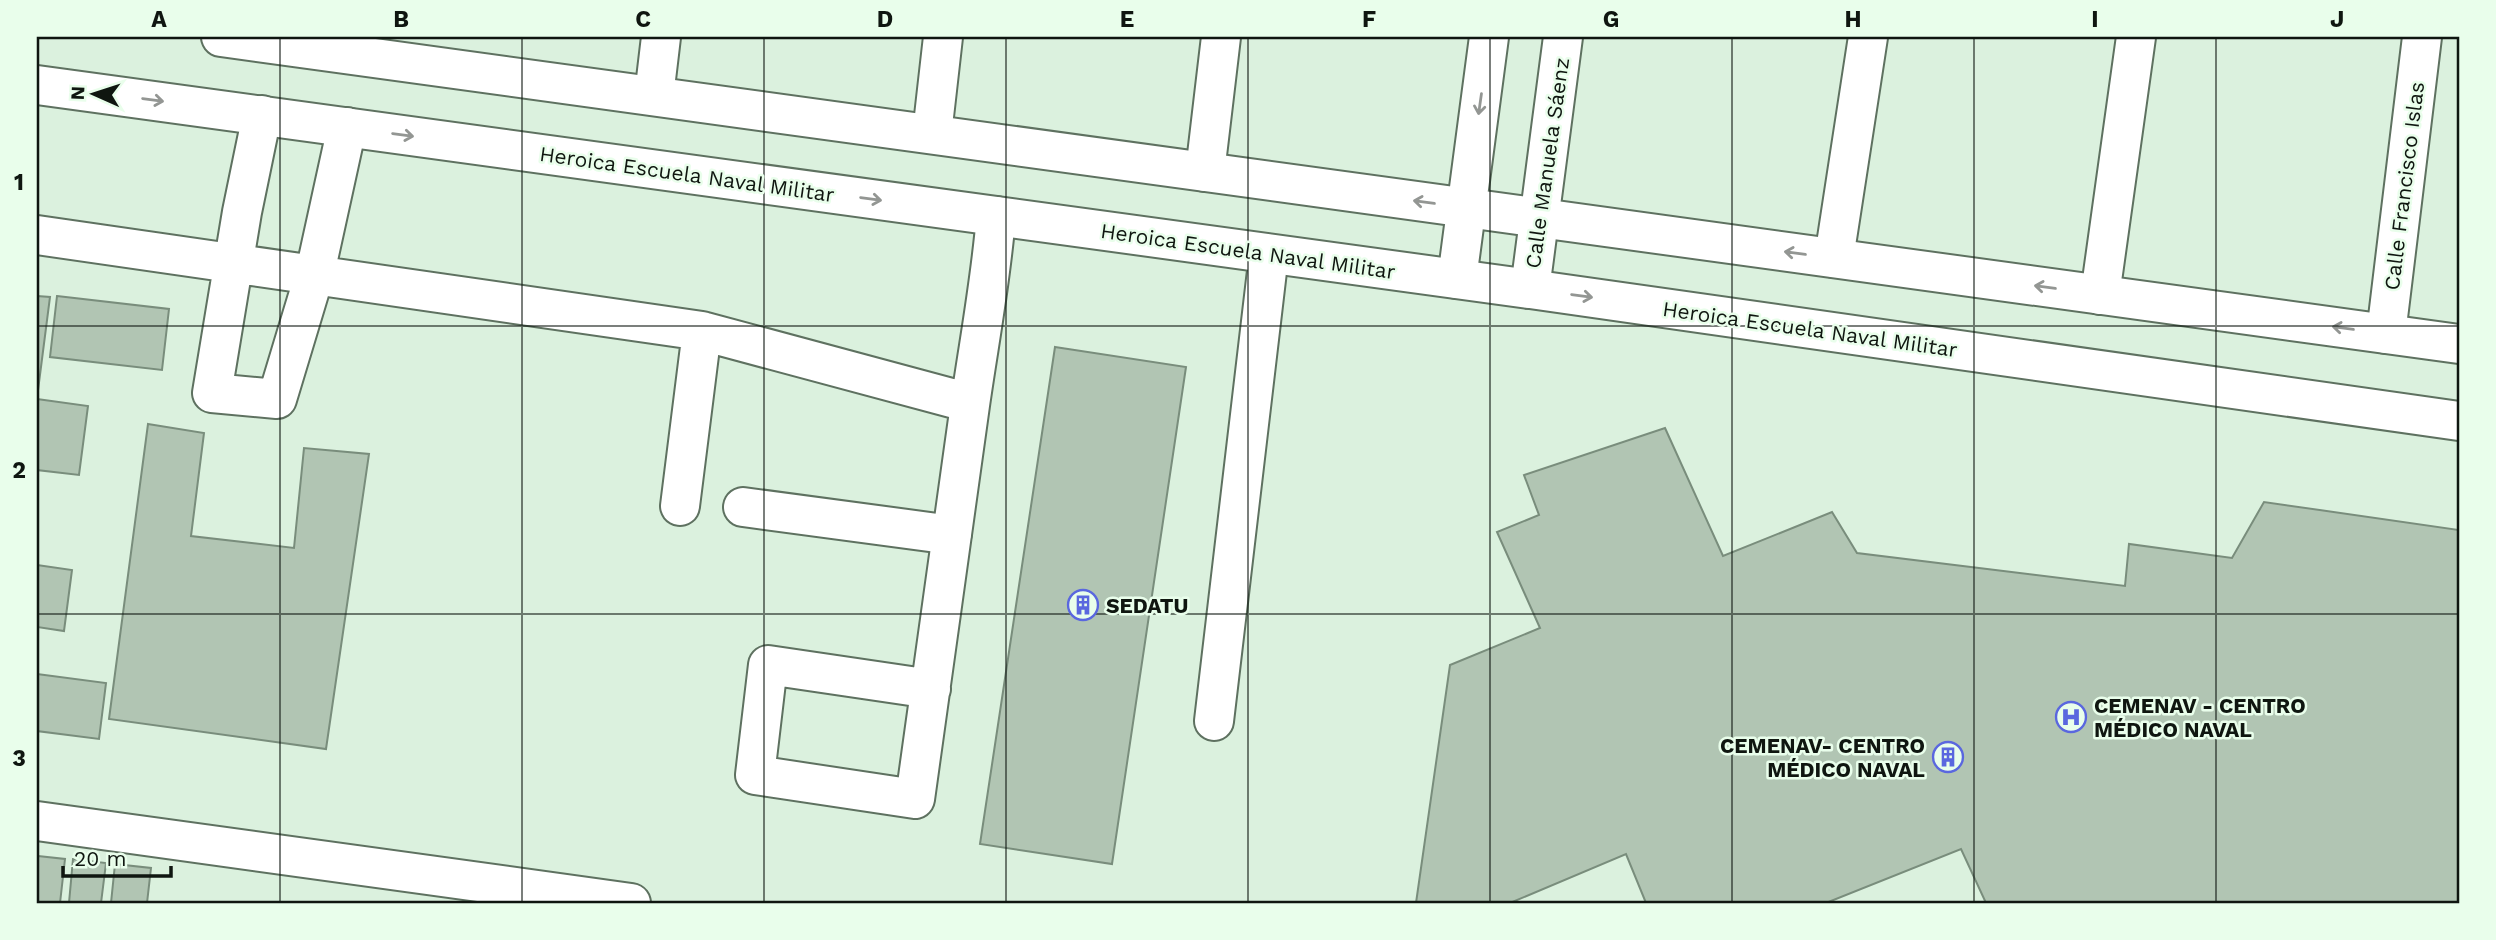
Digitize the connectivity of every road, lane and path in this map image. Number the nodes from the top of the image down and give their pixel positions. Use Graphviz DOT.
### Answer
graph roads {
  1 [pos="221,37"];
  2 [pos="660,37"];
  3 [pos="943,37"];
  4 [pos="1220,37"];
  5 [pos="1489,37"];
  6 [pos="1563,37"];
  7 [pos="1868,37"];
  8 [pos="2136,37"];
  9 [pos="2422,37"];
  10 [pos="394,49"];
  11 [pos="37,85"];
  12 [pos="654,96"];
  13 [pos="262,115"];
  14 [pos="347,127"];
  15 [pos="932,134"];
  16 [pos="1205,172"];
  17 [pos="1466,207"];
  18 [pos="996,216"];
  19 [pos="1539,217"];
  20 [pos="37,235"];
  21 [pos="1269,254"];
  22 [pos="1834,258"];
  23 [pos="233,266"];
  24 [pos="315,273"];
  25 [pos="1457,279"];
  26 [pos="1530,289"];
  27 [pos="2100,295"];
  28 [pos="702,331"];
  29 [pos="2386,334"];
  30 [pos="2459,344"];
  31 [pos="970,403"];
  32 [pos="2459,421"];
  33 [pos="680,506"];
  34 [pos="743,507"];
  35 [pos="952,535"];
  36 [pos="931,690"];
  37 [pos="1214,721"];
  38 [pos="37,821"];
  39 [pos="631,903"];
  1 -- 10 [label="main road"];
  2 -- 12 [label="main road"];
  3 -- 15 [label="main road"];
  4 -- 16 [label="main road"];
  5 -- 17 [label="main road, one-way"];
  6 -- 19 [label="main road, Calle Manuela Sáenz"];
  7 -- 22 [label="main road"];
  8 -- 27 [label="main road"];
  9 -- 29 [label="main road, Calle Francisco Islas"];
  10 -- 12 [label="main road"];
  11 -- 13 [label="main road, Heroica Escuela Naval Militar, one-way"];
  12 -- 15 [label="main road"];
  13 -- 14 [label="main road, Heroica Escuela Naval Militar"];
  13 -- 23 [label="main road"];
  14 -- 18 [label="main road, Heroica Escuela Naval Militar, one-way"];
  14 -- 24 [label="main road"];
  15 -- 16 [label="main road"];
  17 -- 16 [label="main road, one-way"];
  17 -- 19 [label="main road"];
  17 -- 25 [label="main road"];
  18 -- 21 [label="main road, Heroica Escuela Naval Militar"];
  18 -- 31 [label="main road"];
  22 -- 19 [label="main road, one-way"];
  19 -- 26 [label="main road, Calle Manuela Sáenz"];
  20 -- 23 [label="main road"];
  21 -- 25 [label="main road, Heroica Escuela Naval Militar"];
  21 -- 37 [label="main road"];
  27 -- 22 [label="main road, one-way"];
  23 -- 24 [label="main road"];
  23 -- 24 [label="main road"];
  24 -- 28 [label="main road"];
  25 -- 26 [label="main road, Heroica Escuela Naval Militar"];
  26 -- 32 [label="main road, Heroica Escuela Naval Militar, one-way"];
  29 -- 27 [label="main road, one-way"];
  28 -- 31 [label="main road"];
  28 -- 33 [label="main road"];
  29 -- 30 [label="main road"];
  31 -- 35 [label="main road"];
  34 -- 35 [label="main road"];
  35 -- 36 [label="main road"];
  36 -- 36 [label="main road"];
  38 -- 39 [label="main road"];
}
